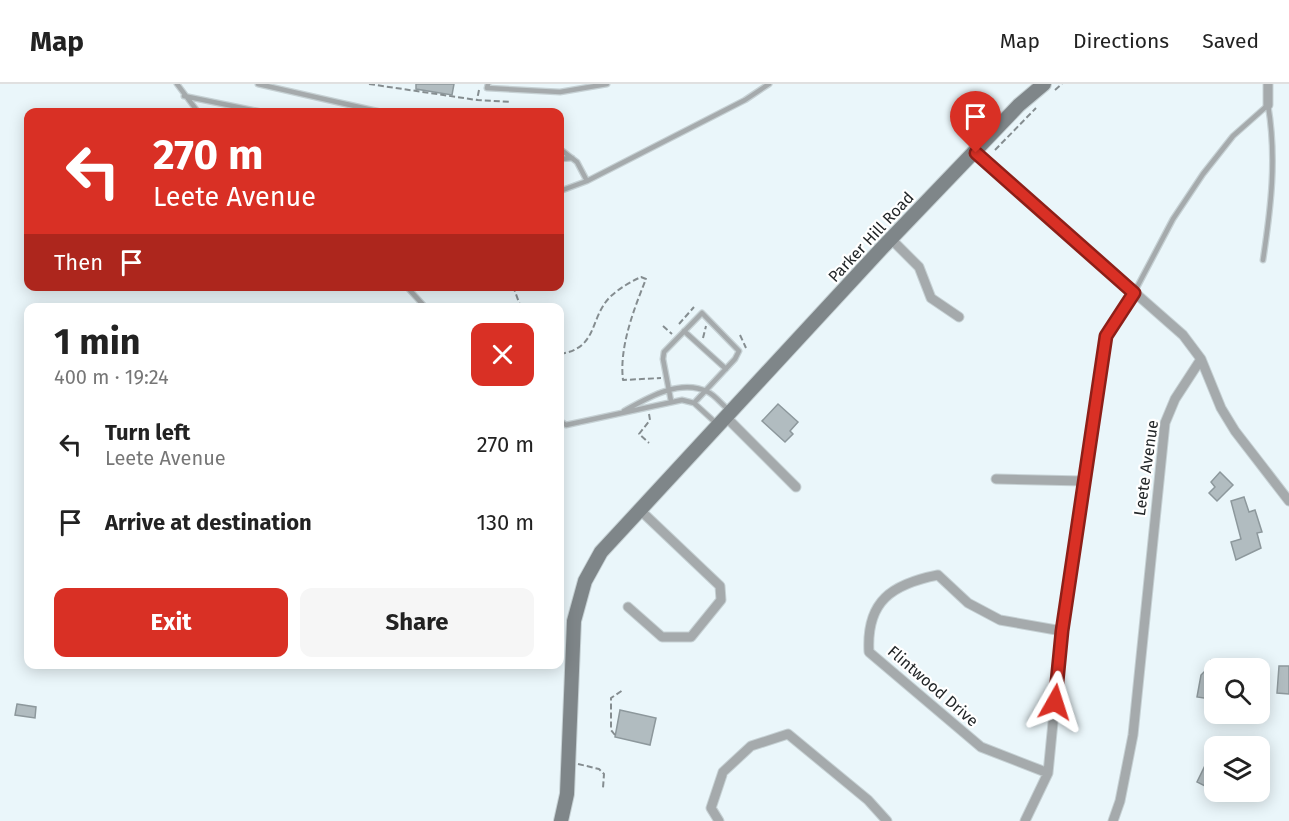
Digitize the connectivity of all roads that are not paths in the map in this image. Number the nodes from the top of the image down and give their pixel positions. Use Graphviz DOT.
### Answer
graph roads {
  1 [pos="177,84"];
  2 [pos="258,84"];
  3 [pos="488,84"];
  4 [pos="607,84"];
  5 [pos="769,84"];
  6 [pos="1268,84"];
  7 [pos="1049,88"];
  8 [pos="184,96"];
  9 [pos="1268,105"];
  10 [pos="194,108"];
  11 [pos="242,108"];
  12 [pos="363,108"];
  13 [pos="564,152"];
  14 [pos="976,153"];
  15 [pos="572,158"];
  16 [pos="564,159"];
  17 [pos="587,181"];
  18 [pos="564,190"];
  19 [pos="891,239"];
  20 [pos="1263,260"];
  21 [pos="411,291"];
  22 [pos="1134,293"];
  23 [pos="421,303"];
  24 [pos="959,317"];
  25 [pos="684,331"];
  26 [pos="1201,359"];
  27 [pos="726,369"];
  28 [pos="669,390"];
  29 [pos="705,391"];
  30 [pos="671,402"];
  31 [pos="694,403"];
  32 [pos="621,412"];
  33 [pos="724,417"];
  34 [pos="564,424"];
  35 [pos="996,479"];
  36 [pos="1084,481"];
  37 [pos="796,487"];
  38 [pos="1289,501"];
  39 [pos="639,510"];
  40 [pos="628,607"];
  41 [pos="1062,631"];
  42 [pos="1048,773"];
  43 [pos="561,821"];
  44 [pos="719,821"];
  45 [pos="888,821"];
  46 [pos="1025,821"];
  47 [pos="1113,821"];
  1 -- 8 [label="lane"];
  2 -- 12 [label="lane"];
  3 -- 4 [label="lane"];
  5 -- 17 [label="lane"];
  6 -- 9 [label="street"];
  7 -- 14 [label="street, Parker Hill Road"];
  8 -- 10 [label="lane"];
  8 -- 11 [label="lane"];
  9 -- 20 [label="lane"];
  9 -- 22 [label="lane"];
  13 -- 15 [label="lane"];
  14 -- 19 [label="street, Parker Hill Road"];
  14 -- 22 [label="street"];
  15 -- 16 [label="lane"];
  15 -- 17 [label="lane"];
  17 -- 18 [label="lane"];
  19 -- 24 [label="street"];
  19 -- 33 [label="street, Parker Hill Road"];
  21 -- 23 [label="lane"];
  22 -- 26 [label="street"];
  22 -- 36 [label="street"];
  25 -- 27 [label="lane"];
  25 -- 27 [label="lane"];
  25 -- 28 [label="lane"];
  26 -- 38 [label="street"];
  26 -- 47 [label="street, Leete Avenue"];
  27 -- 29 [label="lane"];
  28 -- 29 [label="lane"];
  28 -- 30 [label="lane"];
  28 -- 32 [label="lane"];
  29 -- 31 [label="lane"];
  29 -- 33 [label="lane"];
  30 -- 31 [label="lane"];
  30 -- 32 [label="lane"];
  31 -- 33 [label="lane"];
  32 -- 34 [label="lane"];
  33 -- 37 [label="street"];
  33 -- 39 [label="street, Parker Hill Road"];
  35 -- 36 [label="street"];
  36 -- 41 [label="street"];
  39 -- 40 [label="street"];
  39 -- 43 [label="street, Parker Hill Road"];
  41 -- 42 [label="street"];
  41 -- 42 [label="street, Flintwood Drive"];
  42 -- 46 [label="street"];
  44 -- 45 [label="street"];
}
